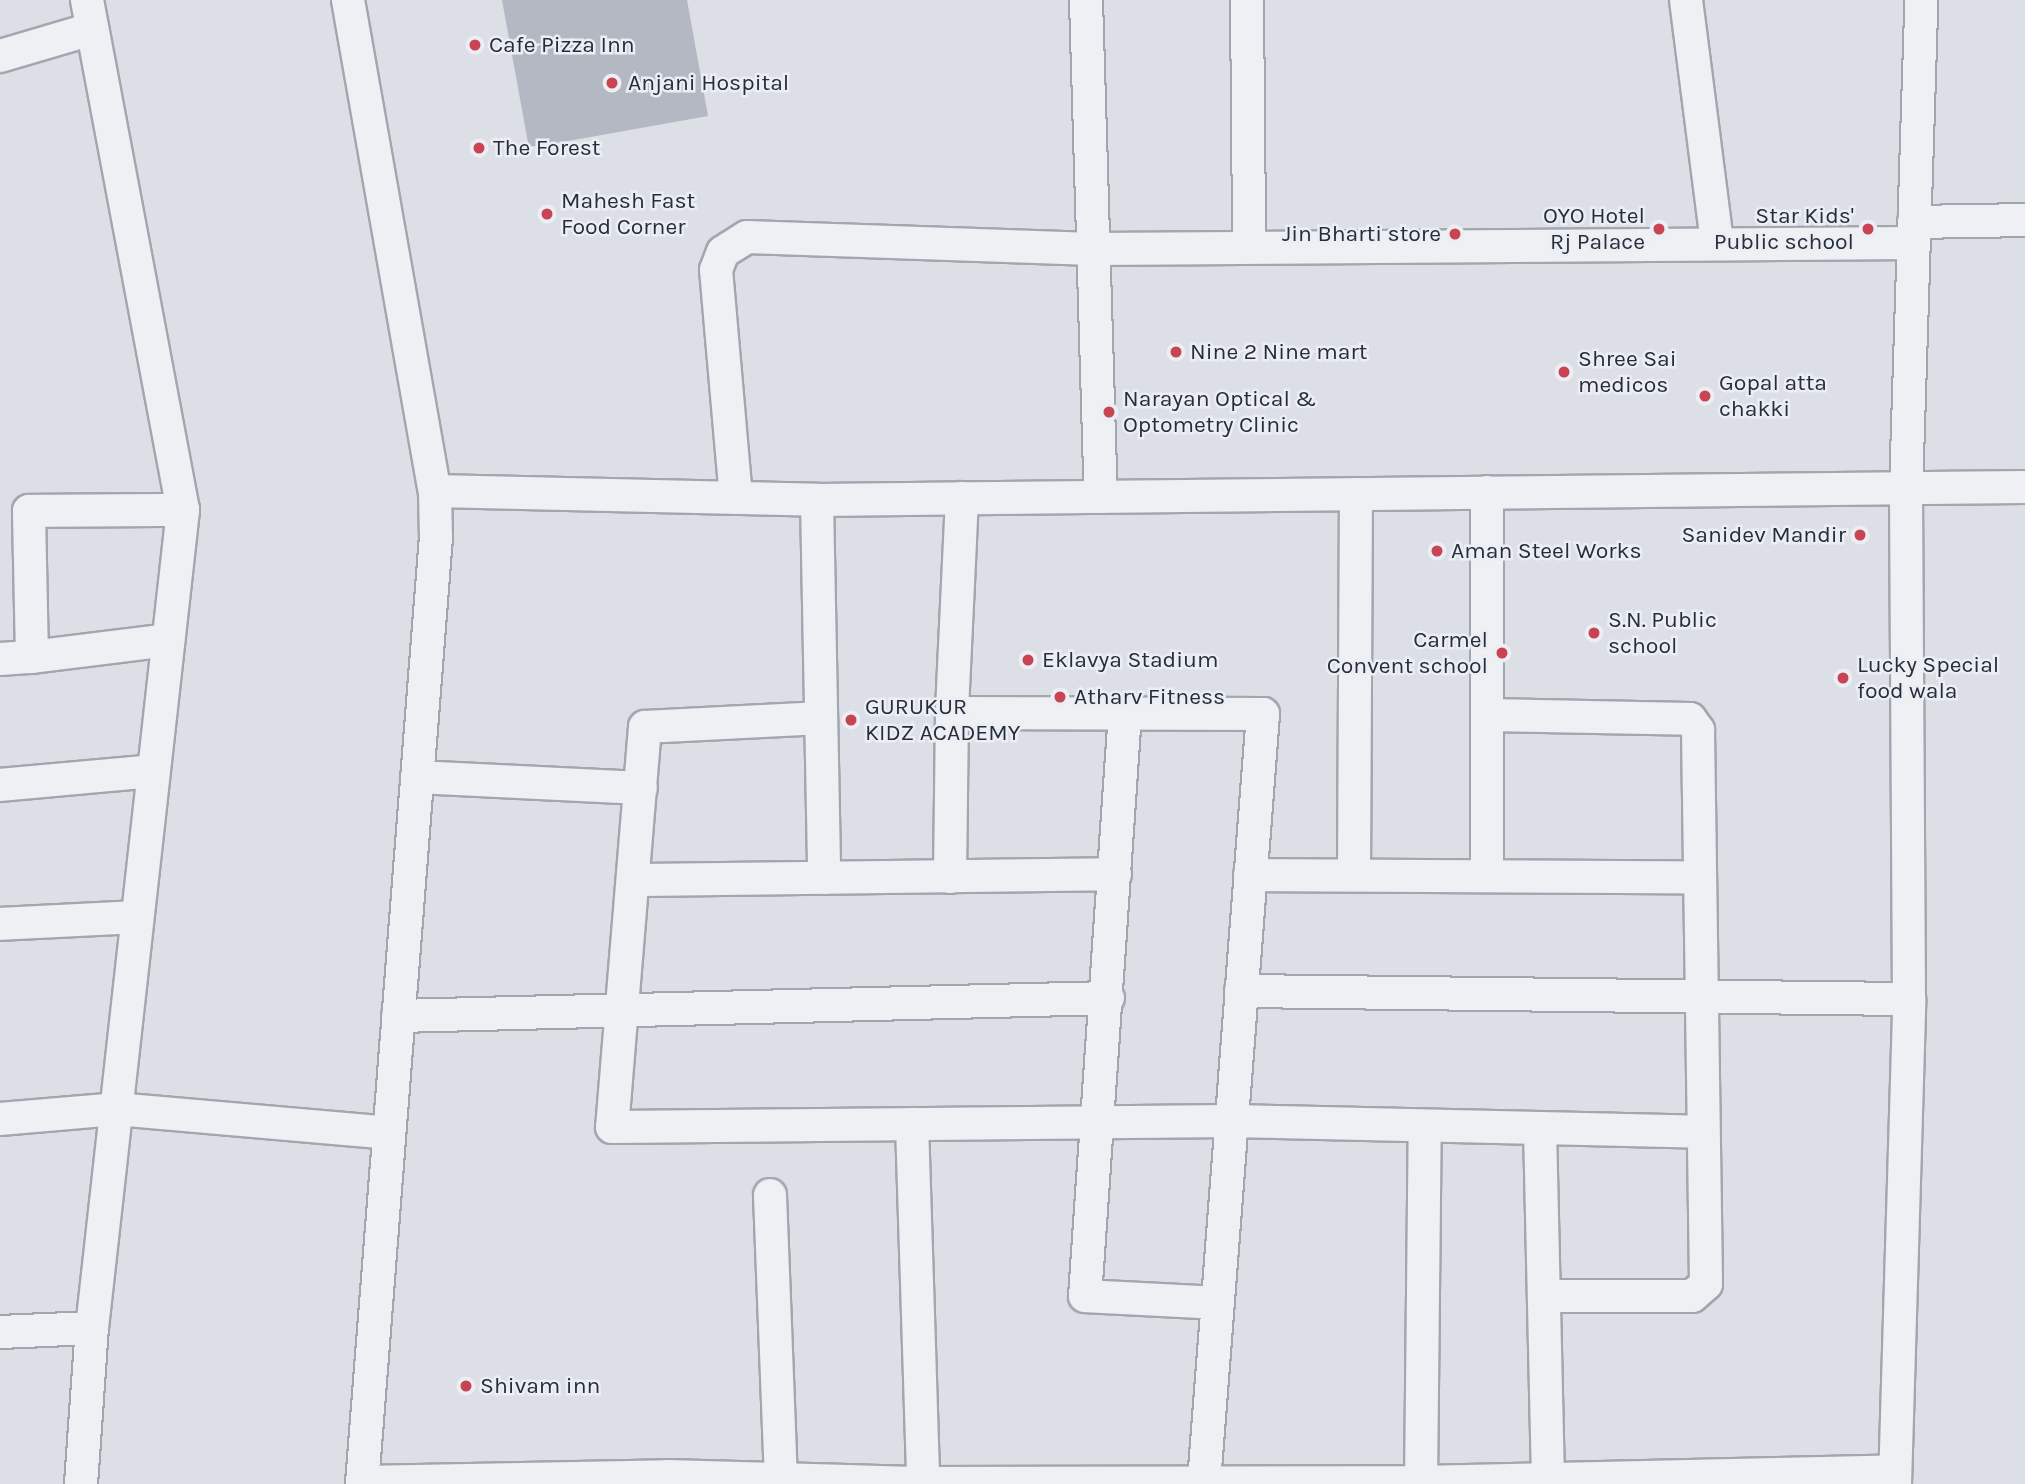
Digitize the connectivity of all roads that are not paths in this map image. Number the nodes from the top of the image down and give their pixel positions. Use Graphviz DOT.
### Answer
graph roads {
  1 [pos="348,0"];
  2 [pos="1086,0"];
  3 [pos="1247,0"];
  4 [pos="1686,0"];
  5 [pos="1921,0"];
  6 [pos="89,15"];
  7 [pos="0,56"];
  8 [pos="2025,220"];
  9 [pos="1914,232"];
  10 [pos="1717,242"];
  11 [pos="1249,247"];
  12 [pos="1093,249"];
  13 [pos="2025,487"];
  14 [pos="1906,490"];
  15 [pos="435,491"];
  16 [pos="1487,492"];
  17 [pos="1356,494"];
  18 [pos="1101,497"];
  19 [pos="736,498"];
  20 [pos="962,498"];
  21 [pos="817,500"];
  22 [pos="183,510"];
  23 [pos="168,640"];
  24 [pos="32,657"];
  25 [pos="0,659"];
  26 [pos="952,713"];
  27 [pos="1125,713"];
  28 [pos="1488,715"];
  29 [pos="821,718"];
  30 [pos="153,771"];
  31 [pos="417,777"];
  32 [pos="0,785"];
  33 [pos="641,788"];
  34 [pos="1115,874"];
  35 [pos="1250,875"];
  36 [pos="1354,875"];
  37 [pos="1487,876"];
  38 [pos="950,877"];
  39 [pos="1698,877"];
  40 [pos="824,878"];
  41 [pos="636,880"];
  42 [pos="137,917"];
  43 [pos="0,924"];
  44 [pos="1241,991"];
  45 [pos="1699,992"];
  46 [pos="1108,998"];
  47 [pos="1909,999"];
  48 [pos="624,1009"];
  49 [pos="398,1016"];
  50 [pos="116,1109"];
  51 [pos="0,1119"];
  52 [pos="1232,1121"];
  53 [pos="1098,1122"];
  54 [pos="912,1124"];
  55 [pos="1425,1126"];
  56 [pos="1540,1128"];
  57 [pos="1701,1132"];
  58 [pos="388,1133"];
  59 [pos="770,1195"];
  60 [pos="1547,1296"];
  61 [pos="1218,1303"];
  62 [pos="92,1328"];
  63 [pos="0,1332"];
  64 [pos="1548,1475"];
  65 [pos="1895,1477"];
  66 [pos="781,1478"];
  67 [pos="668,1480"];
  68 [pos="1615,1480"];
  69 [pos="1204,1482"];
  70 [pos="362,1483"];
  71 [pos="923,1483"];
  72 [pos="1031,1483"];
  73 [pos="1142,1483"];
  74 [pos="1421,1483"];
  75 [pos="81,1484"];
  1 -- 15 [label="street"];
  2 -- 12 [label="street"];
  3 -- 11 [label="street"];
  4 -- 10 [label="street"];
  5 -- 9 [label="street"];
  6 -- 7 [label="street"];
  6 -- 22 [label="street"];
  8 -- 9 [label="street"];
  9 -- 10 [label="street"];
  9 -- 14 [label="street"];
  10 -- 11 [label="street"];
  11 -- 12 [label="street"];
  12 -- 18 [label="street"];
  12 -- 19 [label="street"];
  13 -- 14 [label="street"];
  14 -- 16 [label="street"];
  14 -- 47 [label="street"];
  15 -- 19 [label="street"];
  15 -- 31 [label="street"];
  16 -- 17 [label="street"];
  16 -- 28 [label="street"];
  17 -- 18 [label="street"];
  17 -- 36 [label="street"];
  18 -- 20 [label="street"];
  19 -- 21 [label="street"];
  20 -- 21 [label="street"];
  20 -- 26 [label="street"];
  21 -- 29 [label="street"];
  22 -- 23 [label="street"];
  22 -- 24 [label="street"];
  23 -- 24 [label="street"];
  23 -- 30 [label="street"];
  24 -- 25 [label="street"];
  26 -- 27 [label="street"];
  26 -- 38 [label="street"];
  27 -- 34 [label="street"];
  27 -- 35 [label="street"];
  28 -- 37 [label="street"];
  28 -- 39 [label="street"];
  29 -- 33 [label="street"];
  29 -- 40 [label="street"];
  30 -- 32 [label="street"];
  30 -- 42 [label="street"];
  31 -- 33 [label="street"];
  31 -- 49 [label="street"];
  33 -- 41 [label="street"];
  34 -- 38 [label="street"];
  34 -- 46 [label="street"];
  35 -- 36 [label="street"];
  35 -- 44 [label="street"];
  36 -- 37 [label="street"];
  37 -- 39 [label="street"];
  38 -- 40 [label="street"];
  39 -- 45 [label="street"];
  40 -- 41 [label="street"];
  41 -- 48 [label="street"];
  42 -- 43 [label="street"];
  42 -- 50 [label="street"];
  44 -- 45 [label="street"];
  44 -- 52 [label="street"];
  45 -- 47 [label="street"];
  45 -- 57 [label="street"];
  46 -- 48 [label="street"];
  46 -- 53 [label="street"];
  47 -- 65 [label="street"];
  48 -- 49 [label="street"];
  48 -- 54 [label="street"];
  49 -- 58 [label="street"];
  50 -- 51 [label="street"];
  50 -- 58 [label="street"];
  50 -- 62 [label="street"];
  52 -- 53 [label="street"];
  52 -- 55 [label="street"];
  52 -- 61 [label="street"];
  53 -- 54 [label="street"];
  53 -- 61 [label="street"];
  54 -- 71 [label="street"];
  55 -- 56 [label="street"];
  55 -- 74 [label="street"];
  56 -- 57 [label="street"];
  56 -- 60 [label="street"];
  57 -- 60 [label="street"];
  58 -- 70 [label="street"];
  59 -- 66 [label="street"];
  60 -- 64 [label="street"];
  61 -- 69 [label="street"];
  62 -- 63 [label="street"];
  62 -- 75 [label="street"];
  64 -- 68 [label="street"];
  64 -- 74 [label="street"];
  65 -- 68 [label="street"];
  66 -- 67 [label="street"];
  66 -- 71 [label="street"];
  67 -- 70 [label="street"];
  69 -- 73 [label="street"];
  69 -- 74 [label="street"];
  71 -- 72 [label="street"];
  72 -- 73 [label="street"];
}
